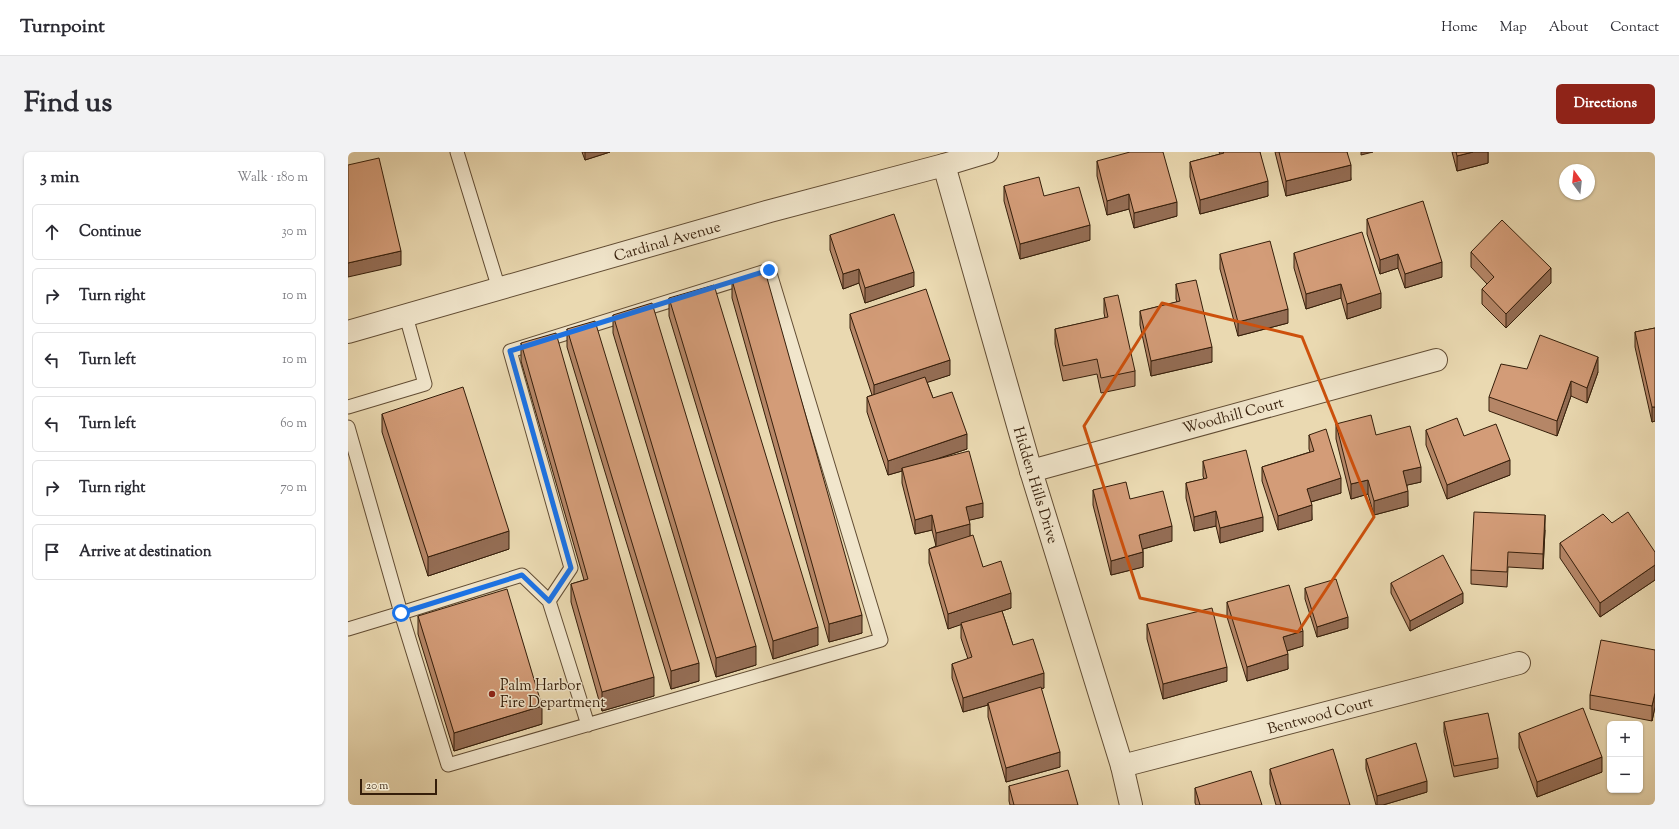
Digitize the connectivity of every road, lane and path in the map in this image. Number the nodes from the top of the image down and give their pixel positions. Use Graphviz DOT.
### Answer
graph roads {
  1 [pos="457,152"];
  2 [pos="987,152"];
  3 [pos="944,165"];
  4 [pos="499,289"];
  5 [pos="406,316"];
  6 [pos="348,332"];
  7 [pos="1436,360"];
  8 [pos="348,408"];
  9 [pos="348,427"];
  10 [pos="1031,471"];
  11 [pos="549,601"];
  12 [pos="401,613"];
  13 [pos="348,629"];
  14 [pos="1520,663"];
  15 [pos="588,725"];
  16 [pos="1122,766"];
  17 [pos="1131,805"];
  1 -- 4 [label="lane"];
  2 -- 3 [label="street, Cardinal Avenue"];
  3 -- 4 [label="street, Cardinal Avenue"];
  3 -- 10 [label="street, Hidden Hills Drive"];
  4 -- 5 [label="street, Cardinal Avenue"];
  5 -- 6 [label="street, Cardinal Avenue"];
  5 -- 8 [label="lane"];
  7 -- 10 [label="street, Woodhill Court"];
  9 -- 12 [label="lane"];
  10 -- 16 [label="street, Hidden Hills Drive"];
  11 -- 12 [label="lane"];
  11 -- 15 [label="lane"];
  11 -- 15 [label="lane"];
  12 -- 13 [label="lane"];
  12 -- 15 [label="lane"];
  14 -- 16 [label="street, Bentwood Court"];
  16 -- 17 [label="street, Hidden Hills Drive"];
}
